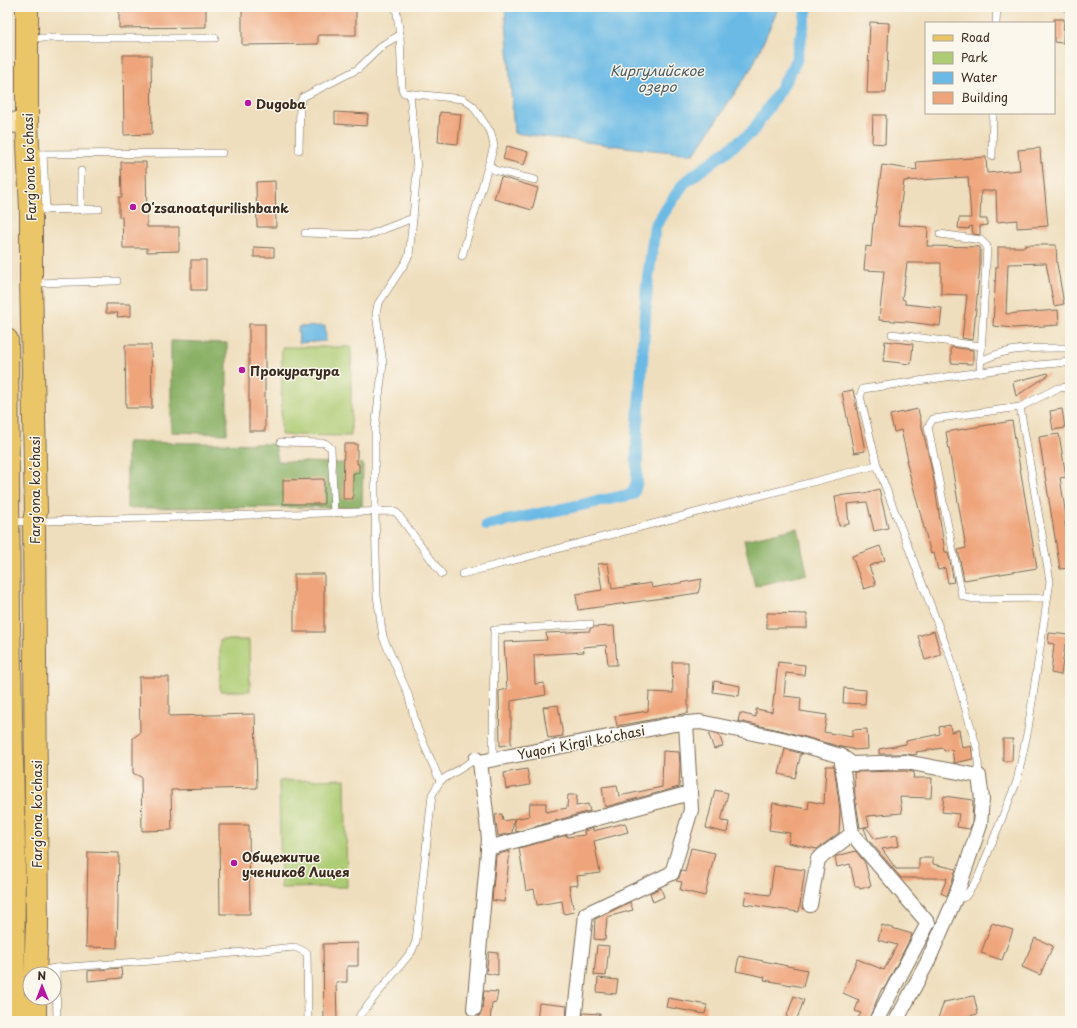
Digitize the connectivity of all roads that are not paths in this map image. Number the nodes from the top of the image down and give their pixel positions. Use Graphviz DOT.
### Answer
graph roads {
  1 [pos="27,7"];
  2 [pos="396,7"];
  3 [pos="997,7"];
  4 [pos="1065,7"];
  5 [pos="1070,10"];
  6 [pos="996,22"];
  7 [pos="400,35"];
  8 [pos="27,38"];
  9 [pos="216,38"];
  10 [pos="410,94"];
  11 [pos="993,114"];
  12 [pos="17,122"];
  13 [pos="299,150"];
  14 [pos="222,153"];
  15 [pos="36,154"];
  16 [pos="992,156"];
  17 [pos="489,164"];
  18 [pos="81,171"];
  19 [pos="535,180"];
  20 [pos="99,209"];
  21 [pos="39,210"];
  22 [pos="81,210"];
  23 [pos="413,218"];
  24 [pos="306,233"];
  25 [pos="940,234"];
  26 [pos="462,256"];
  27 [pos="117,281"];
  28 [pos="32,283"];
  29 [pos="892,334"];
  30 [pos="7,340"];
  31 [pos="981,346"];
  32 [pos="1070,348"];
  33 [pos="980,361"];
  34 [pos="1070,362"];
  35 [pos="980,372"];
  36 [pos="1070,387"];
  37 [pos="8,405"];
  38 [pos="1020,407"];
  39 [pos="281,442"];
  40 [pos="8,461"];
  41 [pos="877,464"];
  42 [pos="375,512"];
  43 [pos="334,513"];
  44 [pos="9,522"];
  45 [pos="34,522"];
  46 [pos="442,574"];
  47 [pos="462,574"];
  48 [pos="1047,598"];
  49 [pos="8,622"];
  50 [pos="590,624"];
  51 [pos="686,723"];
  52 [pos="841,756"];
  53 [pos="483,760"];
  54 [pos="979,776"];
  55 [pos="440,781"];
  56 [pos="10,785"];
  57 [pos="690,793"];
  58 [pos="852,834"];
  59 [pos="488,848"];
  60 [pos="955,899"];
  61 [pos="810,905"];
  62 [pos="10,926"];
  63 [pos="41,966"];
  64 [pos="62,969"];
  65 [pos="36,1006"];
  66 [pos="52,1006"];
  67 [pos="474,1009"];
  68 [pos="14,1021"];
  69 [pos="35,1021"];
  70 [pos="57,1021"];
  71 [pos="308,1021"];
  72 [pos="358,1021"];
  73 [pos="574,1021"];
  74 [pos="876,1021"];
  75 [pos="896,1021"];
  1 -- 8 [label="main road, Fargʻona koʻchasi"];
  2 -- 7 [label="lane"];
  3 -- 6 [label="lane"];
  4 -- 5 [label="lane"];
  7 -- 10 [label="lane"];
  7 -- 13 [label="lane"];
  8 -- 9 [label="lane"];
  8 -- 12 [label="main road, Fargʻona koʻchasi"];
  10 -- 17 [label="lane"];
  10 -- 23 [label="lane"];
  11 -- 16 [label="lane"];
  12 -- 15 [label="main road, Fargʻona koʻchasi"];
  14 -- 15 [label="lane"];
  15 -- 21 [label="main road, Fargʻona koʻchasi"];
  17 -- 19 [label="lane"];
  17 -- 26 [label="lane"];
  18 -- 22 [label="lane"];
  20 -- 22 [label="lane"];
  21 -- 22 [label="lane"];
  21 -- 28 [label="main road, Fargʻona koʻchasi"];
  23 -- 24 [label="lane"];
  23 -- 42 [label="lane"];
  25 -- 31 [label="lane"];
  27 -- 28 [label="lane"];
  28 -- 45 [label="main road, Fargʻona koʻchasi"];
  29 -- 31 [label="lane"];
  30 -- 37 [label="main road, Fargʻona koʻchasi"];
  31 -- 33 [label="lane"];
  32 -- 33 [label="lane"];
  33 -- 35 [label="lane"];
  34 -- 35 [label="lane"];
  35 -- 41 [label="lane"];
  36 -- 38 [label="lane"];
  37 -- 40 [label="main road, Fargʻona koʻchasi"];
  38 -- 48 [label="lane"];
  38 -- 48 [label="lane"];
  39 -- 43 [label="lane"];
  40 -- 44 [label="main road, Fargʻona koʻchasi"];
  41 -- 47 [label="lane"];
  41 -- 54 [label="lane"];
  42 -- 43 [label="lane"];
  42 -- 46 [label="lane"];
  42 -- 55 [label="lane"];
  43 -- 45 [label="lane"];
  44 -- 45 [label="lane"];
  44 -- 49 [label="main road, Fargʻona koʻchasi"];
  45 -- 63 [label="main road, Fargʻona koʻchasi"];
  48 -- 60 [label="lane"];
  49 -- 56 [label="main road, Fargʻona koʻchasi"];
  50 -- 53 [label="lane"];
  51 -- 52 [label="street, Yuqori Kirgil koʻchasi"];
  51 -- 53 [label="street, Yuqori Kirgil koʻchasi"];
  51 -- 57 [label="street"];
  52 -- 54 [label="street, Yuqori Kirgil koʻchasi"];
  52 -- 58 [label="street"];
  53 -- 55 [label="lane"];
  53 -- 59 [label="street"];
  54 -- 60 [label="street"];
  55 -- 72 [label="lane"];
  56 -- 62 [label="main road, Fargʻona koʻchasi"];
  57 -- 59 [label="street"];
  57 -- 73 [label="street"];
  58 -- 61 [label="street"];
  58 -- 74 [label="street"];
  59 -- 67 [label="street"];
  60 -- 75 [label="street"];
  62 -- 68 [label="main road, Fargʻona koʻchasi"];
  64 -- 71 [label="lane"];
  65 -- 69 [label="main road"];
  66 -- 70 [label="lane"];
}
